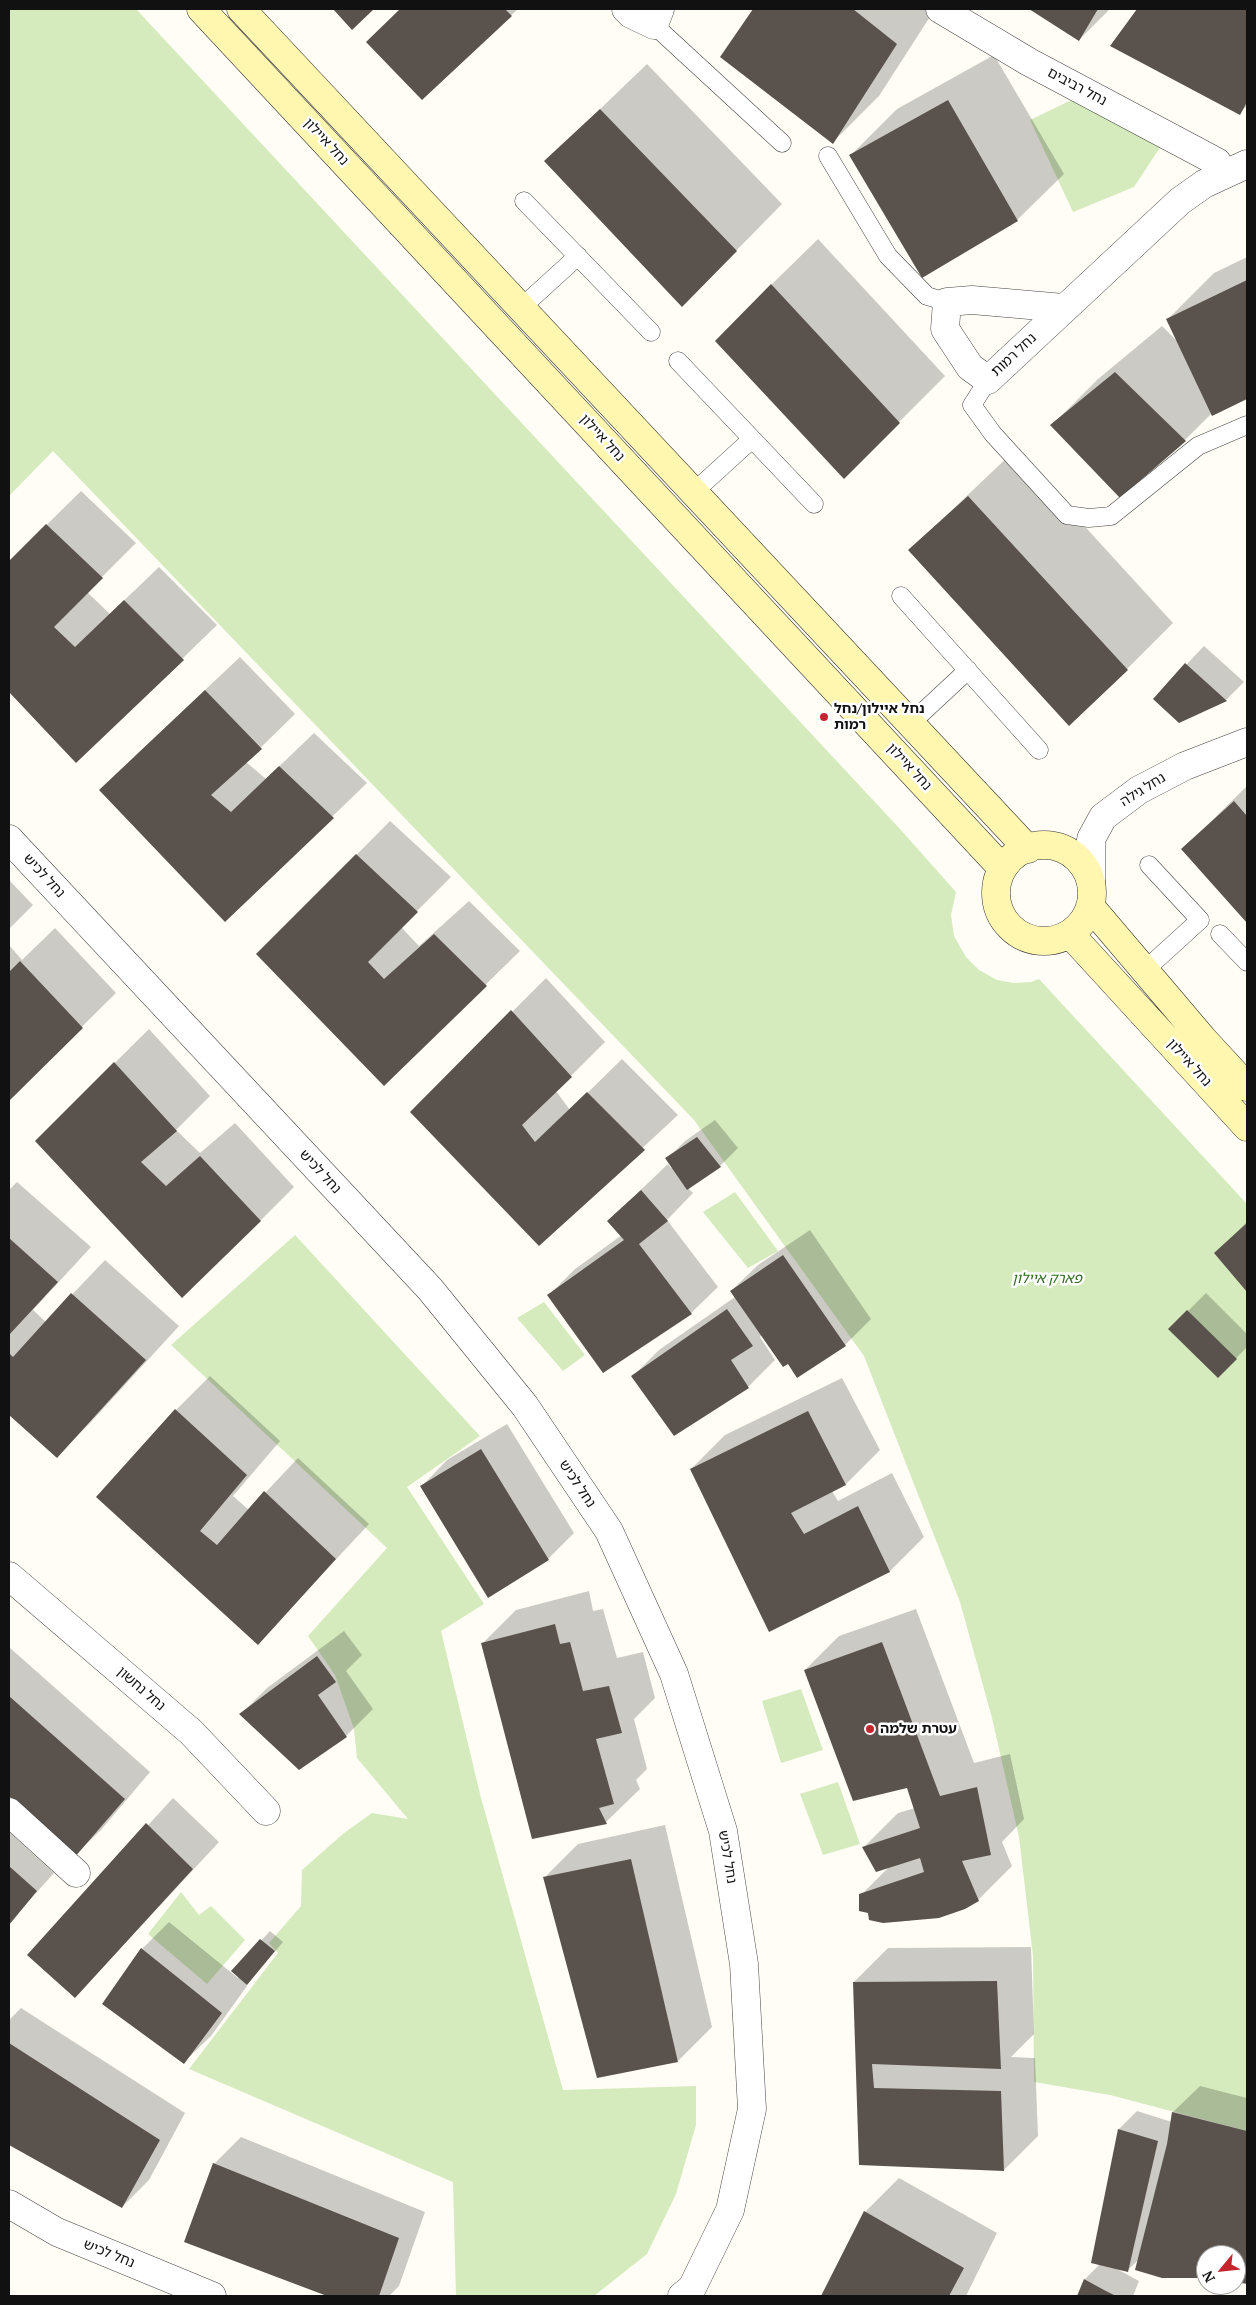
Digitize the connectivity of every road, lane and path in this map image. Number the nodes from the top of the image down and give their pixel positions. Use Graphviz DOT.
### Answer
graph roads {
  1 [pos="201,9"];
  2 [pos="242,9"];
  3 [pos="626,9"];
  4 [pos="940,9"];
  5 [pos="657,17"];
  6 [pos="782,143"];
  7 [pos="828,156"];
  8 [pos="1217,162"];
  9 [pos="1247,164"];
  10 [pos="524,200"];
  11 [pos="578,256"];
  12 [pos="947,302"];
  13 [pos="522,307"];
  14 [pos="1064,308"];
  15 [pos="651,332"];
  16 [pos="678,361"];
  17 [pos="988,380"];
  18 [pos="1247,425"];
  19 [pos="752,438"];
  20 [pos="694,491"];
  21 [pos="814,504"];
  22 [pos="901,596"];
  23 [pos="968,670"];
  24 [pos="911,723"];
  25 [pos="1247,742"];
  26 [pos="1040,750"];
  27 [pos="9,839"];
  28 [pos="1028,849"];
  29 [pos="1149,865"];
  30 [pos="1002,868"];
  31 [pos="1090,893"];
  32 [pos="1070,934"];
  33 [pos="1220,934"];
  34 [pos="1247,962"];
  35 [pos="1145,970"];
  36 [pos="1247,1087"];
  37 [pos="1247,1127"];
  38 [pos="9,1576"];
  39 [pos="266,1811"];
  40 [pos="9,1812"];
  41 [pos="76,1873"];
  42 [pos="9,2204"];
  43 [pos="212,2296"];
  44 [pos="682,2296"];
  1 -- 30 [label="street, נחל איילון"];
  2 -- 13 [label="street"];
  3 -- 5 [label="street"];
  4 -- 8 [label="street, נחל רביבים"];
  5 -- 6 [label="lane"];
  7 -- 12 [label="lane"];
  9 -- 14 [label="street, נחל רמות"];
  10 -- 11 [label="lane"];
  11 -- 13 [label="lane"];
  11 -- 15 [label="lane"];
  12 -- 14 [label="street"];
  12 -- 17 [label="street, נחל רמות"];
  13 -- 20 [label="street"];
  14 -- 17 [label="street, נחל רמות"];
  16 -- 19 [label="lane"];
  17 -- 18 [label="lane"];
  19 -- 20 [label="lane"];
  19 -- 21 [label="lane"];
  20 -- 24 [label="street"];
  22 -- 23 [label="lane"];
  23 -- 24 [label="lane"];
  23 -- 26 [label="lane"];
  24 -- 28 [label="street"];
  25 -- 31 [label="street, נחל גילה"];
  27 -- 44 [label="street, נחל לכיש"];
  28 -- 30 [label="street"];
  28 -- 31 [label="street"];
  29 -- 35 [label="lane"];
  30 -- 32 [label="street"];
  31 -- 32 [label="street"];
  31 -- 35 [label="street, נחל איילון"];
  32 -- 37 [label="street, נחל איילון"];
  33 -- 34 [label="lane"];
  35 -- 36 [label="street, נחל איילון"];
  38 -- 39 [label="street, נחל נחשון"];
  40 -- 41 [label="street"];
  42 -- 43 [label="street, נחל לכיש"];
}
